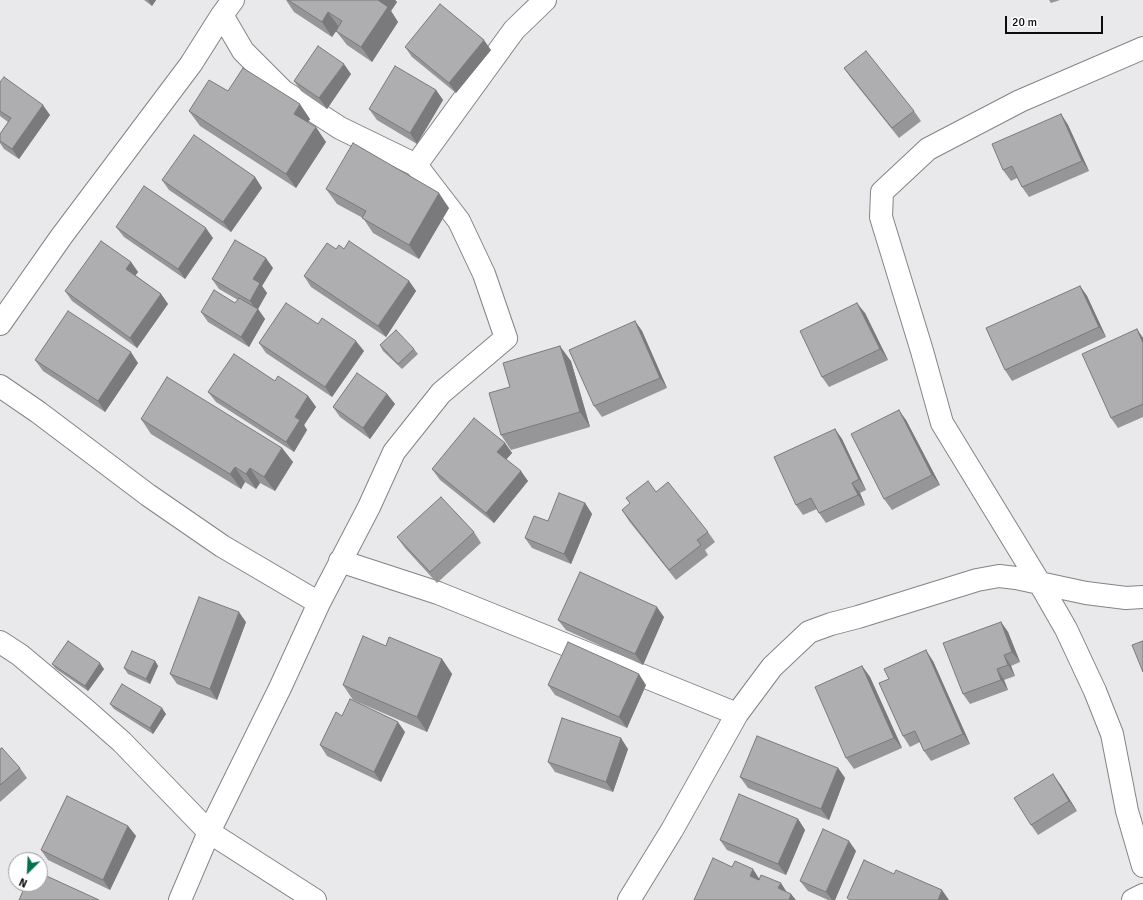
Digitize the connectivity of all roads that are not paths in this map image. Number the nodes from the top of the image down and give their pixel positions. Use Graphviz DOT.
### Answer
graph roads {
  1 [pos="545,0"];
  2 [pos="228,8"];
  3 [pos="1143,48"];
  4 [pos="416,165"];
  5 [pos="0,324"];
  6 [pos="0,386"];
  7 [pos="340,561"];
  8 [pos="1039,582"];
  9 [pos="1143,597"];
  10 [pos="319,603"];
  11 [pos="0,642"];
  12 [pos="738,714"];
  13 [pos="209,832"];
  14 [pos="1143,866"];
  15 [pos="1143,895"];
  16 [pos="180,900"];
  17 [pos="314,900"];
  18 [pos="629,900"];
  19 [pos="1133,900"];
  1 -- 4 [label="street"];
  2 -- 4 [label="street"];
  2 -- 5 [label="street"];
  3 -- 8 [label="street"];
  4 -- 7 [label="street"];
  6 -- 10 [label="street"];
  7 -- 10 [label="street"];
  7 -- 12 [label="street"];
  8 -- 9 [label="street"];
  8 -- 12 [label="street"];
  8 -- 14 [label="street"];
  10 -- 13 [label="street"];
  11 -- 13 [label="street"];
  12 -- 18 [label="street"];
  13 -- 16 [label="street"];
  13 -- 17 [label="street"];
  15 -- 19 [label="street"];
}
